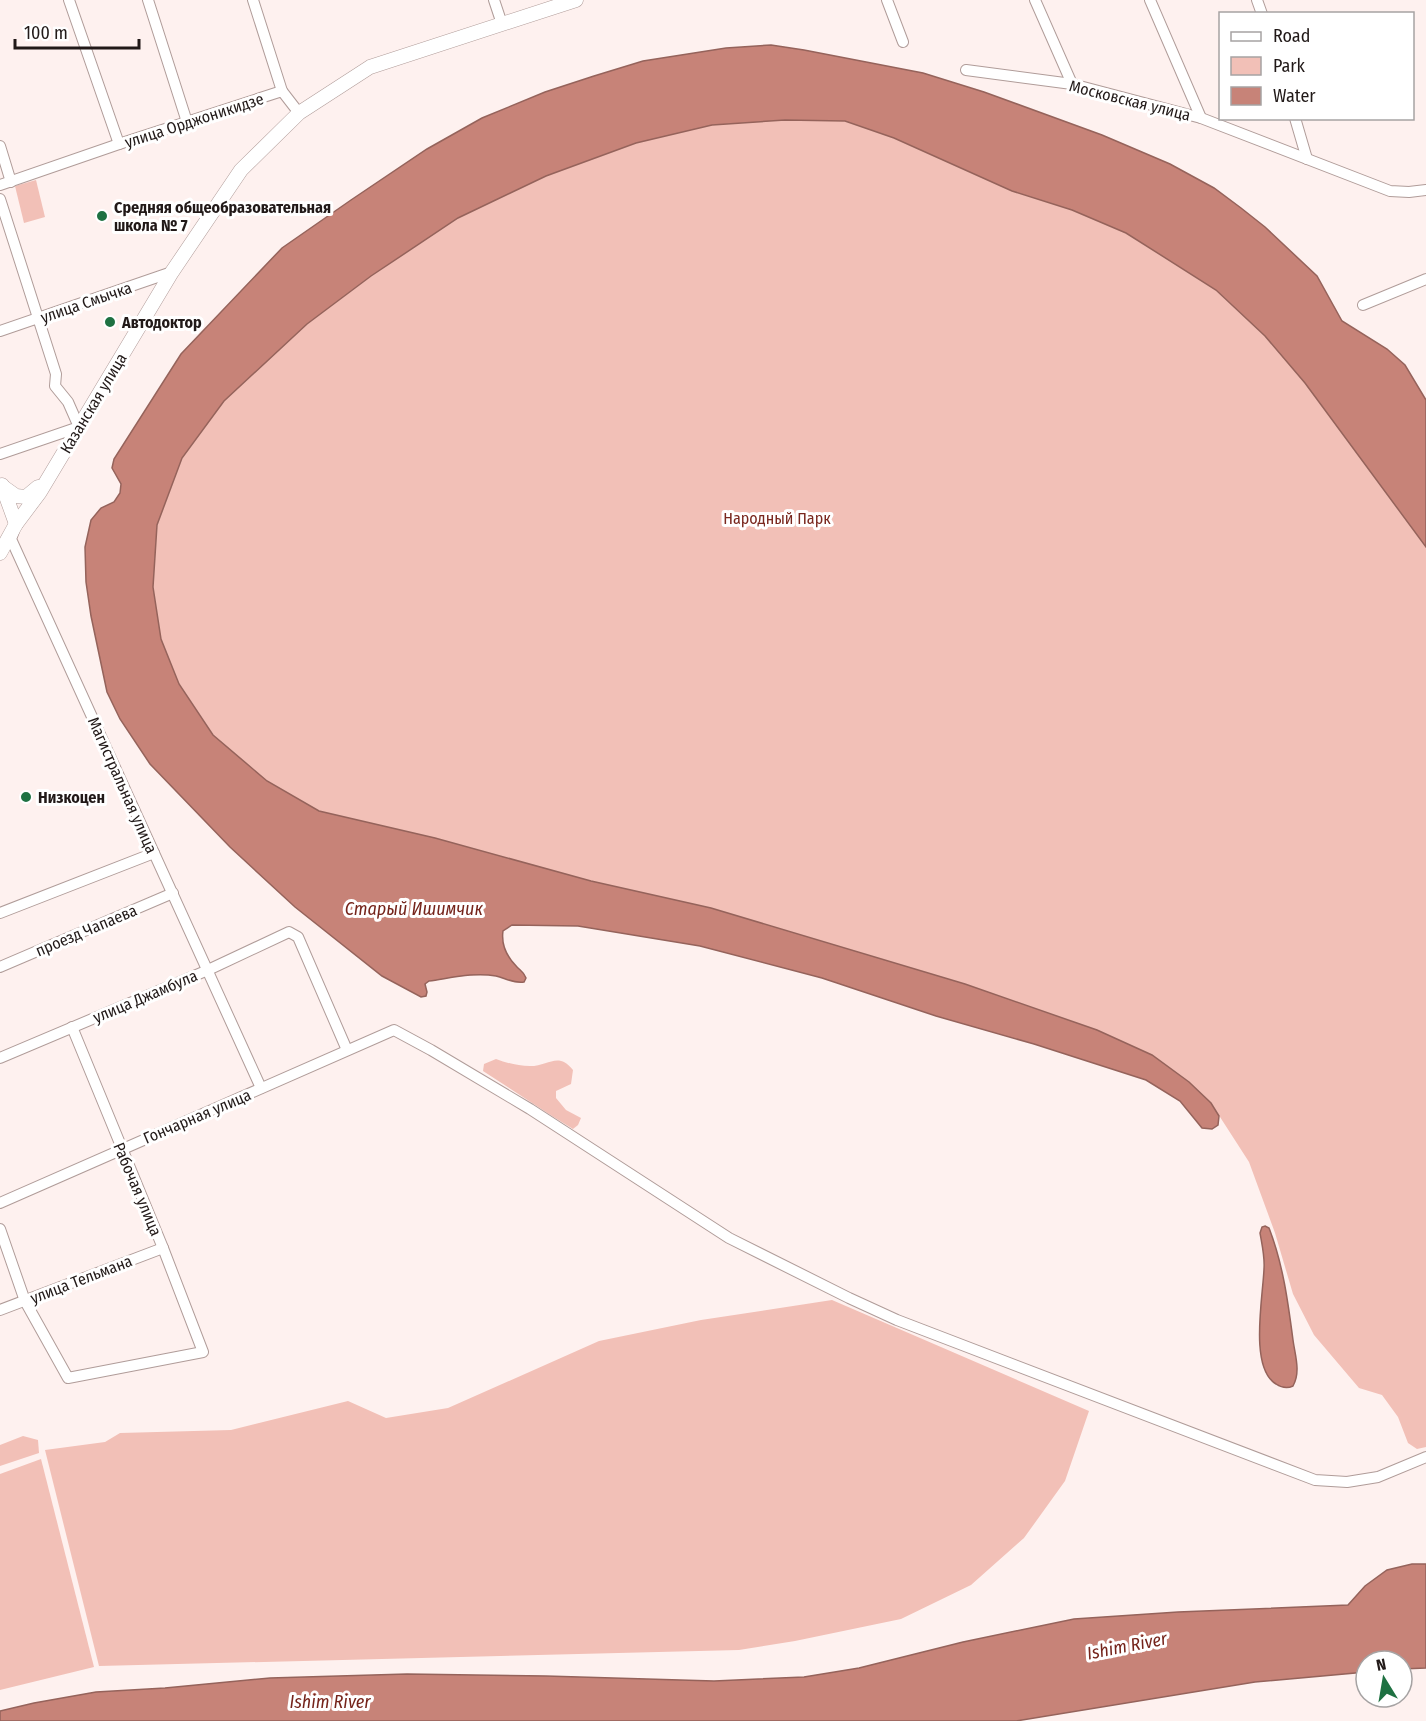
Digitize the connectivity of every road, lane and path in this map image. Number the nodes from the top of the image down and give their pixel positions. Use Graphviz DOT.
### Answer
graph roads {
  1 [pos="69,0"];
  2 [pos="148,0"];
  3 [pos="253,0"];
  4 [pos="494,0"];
  5 [pos="576,0"];
  6 [pos="887,0"];
  7 [pos="1035,0"];
  8 [pos="1150,0"];
  9 [pos="502,24"];
  10 [pos="903,42"];
  11 [pos="966,70"];
  12 [pos="1072,84"];
  13 [pos="282,91"];
  14 [pos="299,113"];
  15 [pos="1201,118"];
  16 [pos="1295,120"];
  17 [pos="187,122"];
  18 [pos="119,144"];
  19 [pos="0,146"];
  20 [pos="1307,159"];
  21 [pos="5,184"];
  22 [pos="1426,190"];
  23 [pos="0,199"];
  24 [pos="172,272"];
  25 [pos="1426,279"];
  26 [pos="1363,305"];
  27 [pos="40,318"];
  28 [pos="0,331"];
  29 [pos="79,427"];
  30 [pos="0,454"];
  31 [pos="46,481"];
  32 [pos="1,483"];
  33 [pos="16,525"];
  34 [pos="0,554"];
  35 [pos="154,853"];
  36 [pos="173,893"];
  37 [pos="0,913"];
  38 [pos="0,967"];
  39 [pos="208,970"];
  40 [pos="72,1027"];
  41 [pos="348,1050"];
  42 [pos="0,1058"];
  43 [pos="261,1088"];
  44 [pos="121,1149"];
  45 [pos="0,1203"];
  46 [pos="0,1229"];
  47 [pos="163,1248"];
  48 [pos="25,1301"];
  49 [pos="0,1310"];
  50 [pos="1426,1457"];
  1 -- 18 [label="street"];
  2 -- 17 [label="street"];
  3 -- 13 [label="street"];
  4 -- 9 [label="street"];
  5 -- 9 [label="main road"];
  6 -- 10 [label="street"];
  7 -- 12 [label="street"];
  8 -- 15 [label="street"];
  9 -- 14 [label="main road"];
  11 -- 12 [label="street, Московская улица"];
  12 -- 15 [label="street, Московская улица"];
  13 -- 14 [label="street, улица Орджоникидзе"];
  13 -- 17 [label="street, улица Орджоникидзе"];
  14 -- 24 [label="main road, Казанская улица"];
  15 -- 20 [label="street, Московская улица"];
  16 -- 20 [label="street"];
  17 -- 18 [label="street, улица Орджоникидзе"];
  18 -- 21 [label="street, улица Орджоникидзе"];
  19 -- 21 [label="street"];
  20 -- 22 [label="street, Московская улица"];
  23 -- 27 [label="street"];
  24 -- 27 [label="street, улица Смычка"];
  24 -- 29 [label="main road, Казанская улица"];
  25 -- 26 [label="street"];
  27 -- 28 [label="street, улица Смычка"];
  27 -- 29 [label="street"];
  29 -- 30 [label="street"];
  29 -- 31 [label="main road, Казанская улица"];
  31 -- 32 [label="main road"];
  31 -- 33 [label="main road, Казанская улица"];
  32 -- 33 [label="main road, Магистральная улица"];
  33 -- 34 [label="main road, Казанская улица"];
  33 -- 35 [label="street, Магистральная улица"];
  35 -- 36 [label="street, Магистральная улица"];
  35 -- 37 [label="street"];
  36 -- 38 [label="street, проезд Чапаева"];
  36 -- 39 [label="street, Магистральная улица"];
  39 -- 40 [label="street, улица Джамбула"];
  39 -- 41 [label="street, улица Джамбула"];
  39 -- 43 [label="street, Магистральная улица"];
  40 -- 42 [label="street, улица Джамбула"];
  40 -- 44 [label="street, Рабочая улица"];
  41 -- 43 [label="street, Гончарная улица"];
  41 -- 50 [label="street, Гончарная улица"];
  43 -- 44 [label="street, Гончарная улица"];
  44 -- 45 [label="street, Гончарная улица"];
  44 -- 47 [label="street, Рабочая улица"];
  46 -- 48 [label="street"];
  47 -- 48 [label="street, улица Тельмана"];
  47 -- 48 [label="street, Рабочая улица"];
  48 -- 49 [label="street, улица Тельмана"];
}
